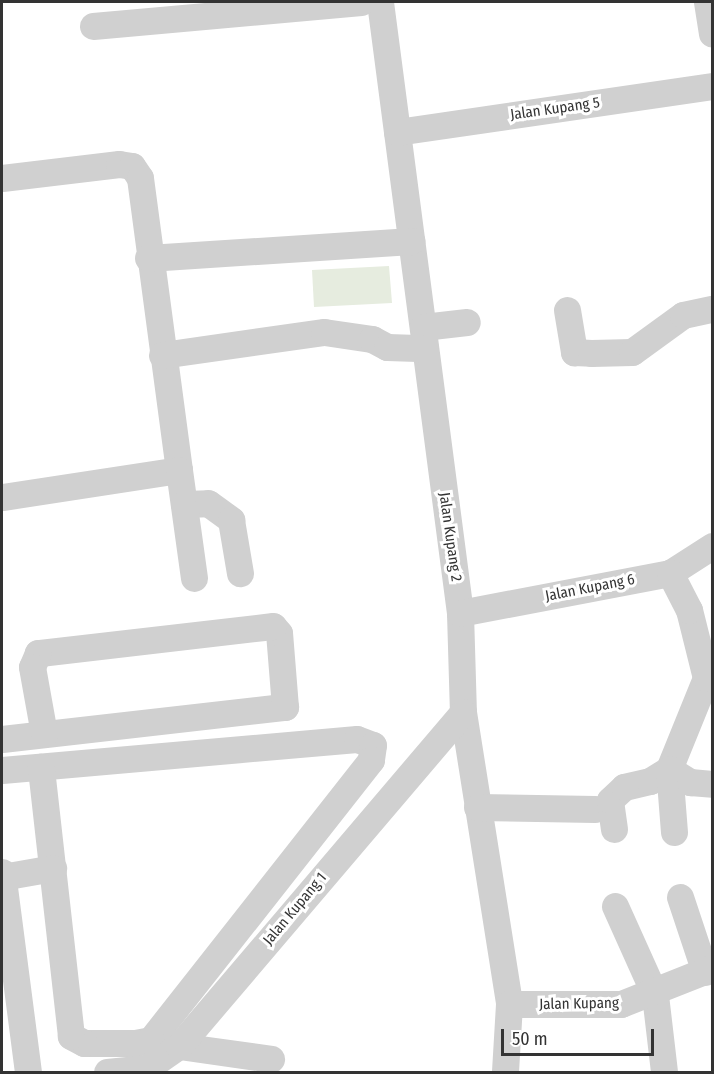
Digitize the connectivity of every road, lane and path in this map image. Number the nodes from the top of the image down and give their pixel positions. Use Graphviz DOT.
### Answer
graph roads {
  1 [pos="359,2"];
  2 [pos="380,2"];
  3 [pos="707,2"];
  4 [pos="93,26"];
  5 [pos="712,34"];
  6 [pos="712,86"];
  7 [pos="397,132"];
  8 [pos="2,178"];
  9 [pos="411,241"];
  10 [pos="148,258"];
  11 [pos="712,309"];
  12 [pos="567,310"];
  13 [pos="467,322"];
  14 [pos="424,338"];
  15 [pos="162,355"];
  16 [pos="179,470"];
  17 [pos="2,497"];
  18 [pos="184,504"];
  19 [pos="712,546"];
  20 [pos="240,573"];
  21 [pos="670,573"];
  22 [pos="194,578"];
  23 [pos="460,613"];
  24 [pos="463,712"];
  25 [pos="44,734"];
  26 [pos="2,739"];
  27 [pos="40,767"];
  28 [pos="669,769"];
  29 [pos="2,770"];
  30 [pos="712,784"];
  31 [pos="477,807"];
  32 [pos="595,809"];
  33 [pos="614,829"];
  34 [pos="674,832"];
  35 [pos="53,868"];
  36 [pos="2,872"];
  37 [pos="2,876"];
  38 [pos="680,897"];
  39 [pos="615,906"];
  40 [pos="709,970"];
  41 [pos="655,995"];
  42 [pos="509,1004"];
  43 [pos="179,1046"];
  44 [pos="271,1059"];
  45 [pos="28,1072"];
  46 [pos="107,1072"];
  47 [pos="505,1072"];
  48 [pos="664,1072"];
  1 -- 4 [label="street"];
  2 -- 7 [label="street, Jalan Kupang 2"];
  3 -- 5 [label="street"];
  6 -- 7 [label="street, Jalan Kupang 5"];
  7 -- 9 [label="street, Jalan Kupang 2"];
  8 -- 10 [label="street"];
  9 -- 10 [label="street"];
  9 -- 14 [label="street, Jalan Kupang 2"];
  10 -- 15 [label="street"];
  11 -- 12 [label="street"];
  13 -- 14 [label="street"];
  14 -- 15 [label="street"];
  14 -- 23 [label="street, Jalan Kupang 2"];
  15 -- 16 [label="street"];
  16 -- 17 [label="street"];
  16 -- 18 [label="street"];
  18 -- 20 [label="street"];
  18 -- 22 [label="street"];
  19 -- 21 [label="street, Jalan Kupang 6"];
  21 -- 23 [label="street, Jalan Kupang 6"];
  21 -- 28 [label="street"];
  23 -- 24 [label="street, Jalan Kupang 2"];
  24 -- 31 [label="street, Jalan Kupang 2"];
  24 -- 43 [label="street, Jalan Kupang 1"];
  25 -- 25 [label="street"];
  25 -- 26 [label="street"];
  27 -- 29 [label="street"];
  27 -- 35 [label="street"];
  27 -- 35 [label="street"];
  28 -- 30 [label="street"];
  28 -- 33 [label="street"];
  28 -- 34 [label="street"];
  31 -- 32 [label="street"];
  31 -- 42 [label="street, Jalan Kupang 2"];
  35 -- 37 [label="street"];
  36 -- 37 [label="street"];
  37 -- 45 [label="street"];
  38 -- 40 [label="street"];
  39 -- 41 [label="street"];
  40 -- 41 [label="street, Jalan Kupang"];
  41 -- 42 [label="street, Jalan Kupang"];
  41 -- 48 [label="street"];
  42 -- 47 [label="street, Jalan Kupang 2"];
  43 -- 44 [label="street"];
  43 -- 46 [label="street, Jalan Kupang 1"];
}
